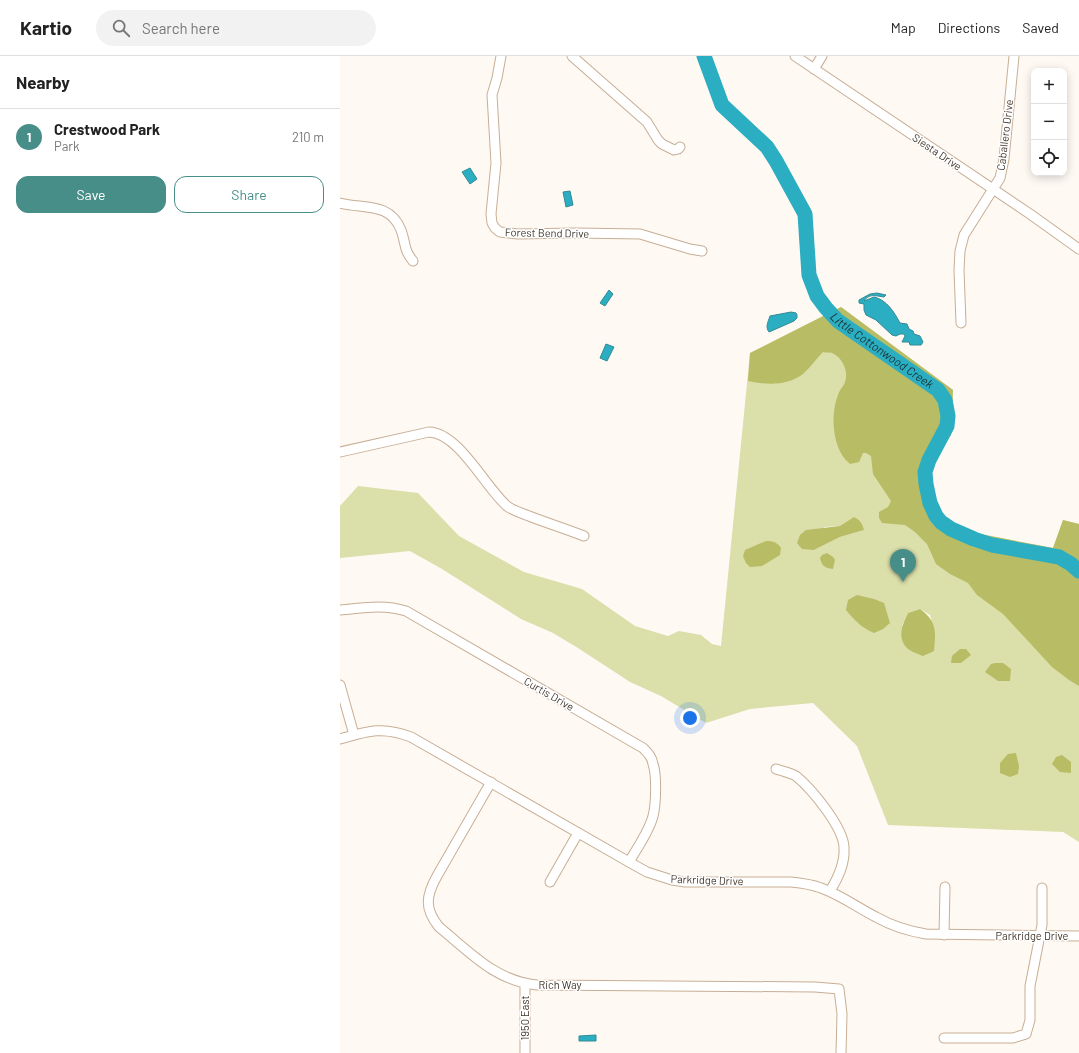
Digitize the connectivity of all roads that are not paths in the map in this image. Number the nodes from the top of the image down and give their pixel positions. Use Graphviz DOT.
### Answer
graph roads {
  1 [pos="501,56"];
  2 [pos="572,56"];
  3 [pos="795,56"];
  4 [pos="822,56"];
  5 [pos="1014,56"];
  6 [pos="814,69"];
  7 [pos="680,147"];
  8 [pos="993,190"];
  9 [pos="340,203"];
  10 [pos="1079,249"];
  11 [pos="702,251"];
  12 [pos="413,261"];
  13 [pos="961,323"];
  14 [pos="340,452"];
  15 [pos="584,536"];
  16 [pos="340,610"];
  17 [pos="340,685"];
  18 [pos="354,735"];
  19 [pos="340,739"];
  20 [pos="776,769"];
  21 [pos="491,782"];
  22 [pos="578,832"];
  23 [pos="629,862"];
  24 [pos="550,882"];
  25 [pos="946,886"];
  26 [pos="1042,888"];
  27 [pos="830,891"];
  28 [pos="944,935"];
  29 [pos="1040,936"];
  30 [pos="1079,936"];
  31 [pos="525,984"];
  32 [pos="944,1038"];
  33 [pos="526,1053"];
  34 [pos="841,1053"];
  1 -- 11 [label="street, Forest Bend Drive"];
  2 -- 7 [label="street"];
  3 -- 6 [label="street, Siesta Drive"];
  4 -- 6 [label="street"];
  5 -- 8 [label="street, Caballero Drive"];
  6 -- 8 [label="street, Siesta Drive"];
  8 -- 10 [label="street, Siesta Drive"];
  8 -- 13 [label="street, Caballero Drive"];
  9 -- 12 [label="street"];
  14 -- 15 [label="street"];
  16 -- 23 [label="street, Curtis Drive"];
  17 -- 18 [label="street"];
  18 -- 19 [label="street, Parkridge Drive"];
  18 -- 21 [label="street, Parkridge Drive"];
  20 -- 27 [label="street"];
  21 -- 22 [label="street, Parkridge Drive"];
  21 -- 31 [label="street, Rich Way"];
  22 -- 23 [label="street, Parkridge Drive"];
  22 -- 24 [label="street"];
  23 -- 27 [label="street, Parkridge Drive"];
  25 -- 28 [label="street"];
  26 -- 29 [label="street"];
  27 -- 28 [label="street, Parkridge Drive"];
  28 -- 29 [label="street, Parkridge Drive"];
  29 -- 30 [label="street, Parkridge Drive"];
  29 -- 32 [label="street"];
  31 -- 33 [label="street, 1950 East"];
  31 -- 34 [label="street, Rich Way"];
}
